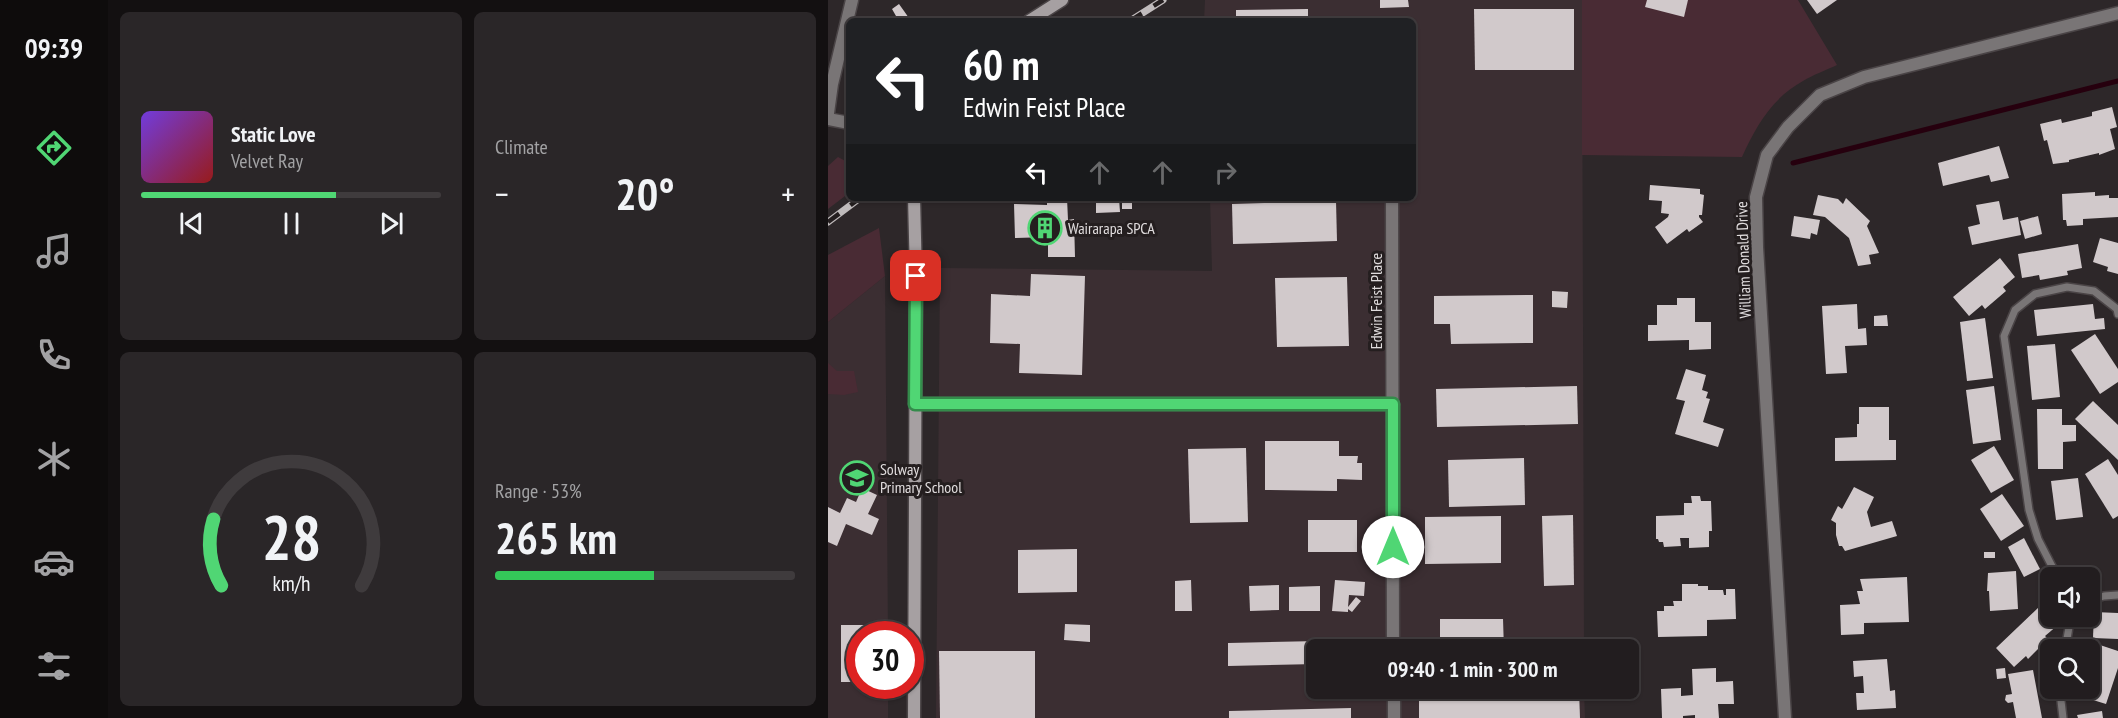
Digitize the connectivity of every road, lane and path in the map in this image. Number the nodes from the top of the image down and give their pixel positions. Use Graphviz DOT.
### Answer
graph roads {
  1 [pos="852,0"];
  2 [pos="1062,0"];
  3 [pos="2118,13"];
  4 [pos="848,18"];
  5 [pos="1034,18"];
  6 [pos="846,25"];
  7 [pos="828,113"];
  8 [pos="828,119"];
  9 [pos="846,122"];
  10 [pos="914,201"];
  11 [pos="1392,201"];
  12 [pos="2118,314"];
  13 [pos="915,404"];
  14 [pos="1393,404"];
  15 [pos="2052,567"];
  16 [pos="2118,595"];
  17 [pos="2100,597"];
  18 [pos="1393,639"];
  19 [pos="1394,699"];
  20 [pos="2061,699"];
  21 [pos="914,718"];
  22 [pos="1394,718"];
  23 [pos="1785,718"];
  24 [pos="2063,718"];
  1 -- 4 [label="street"];
  2 -- 5 [label="main road"];
  3 -- 23 [label="street, William Donald Drive"];
  6 -- 7 [label="street"];
  8 -- 9 [label="street"];
  10 -- 13 [label="main road"];
  11 -- 14 [label="street, Edwin Feist Place"];
  12 -- 15 [label="lane"];
  13 -- 14 [label="street"];
  13 -- 21 [label="main road"];
  14 -- 18 [label="street, Edwin Feist Place"];
  16 -- 17 [label="lane"];
  19 -- 22 [label="street"];
  20 -- 24 [label="lane"];
}
